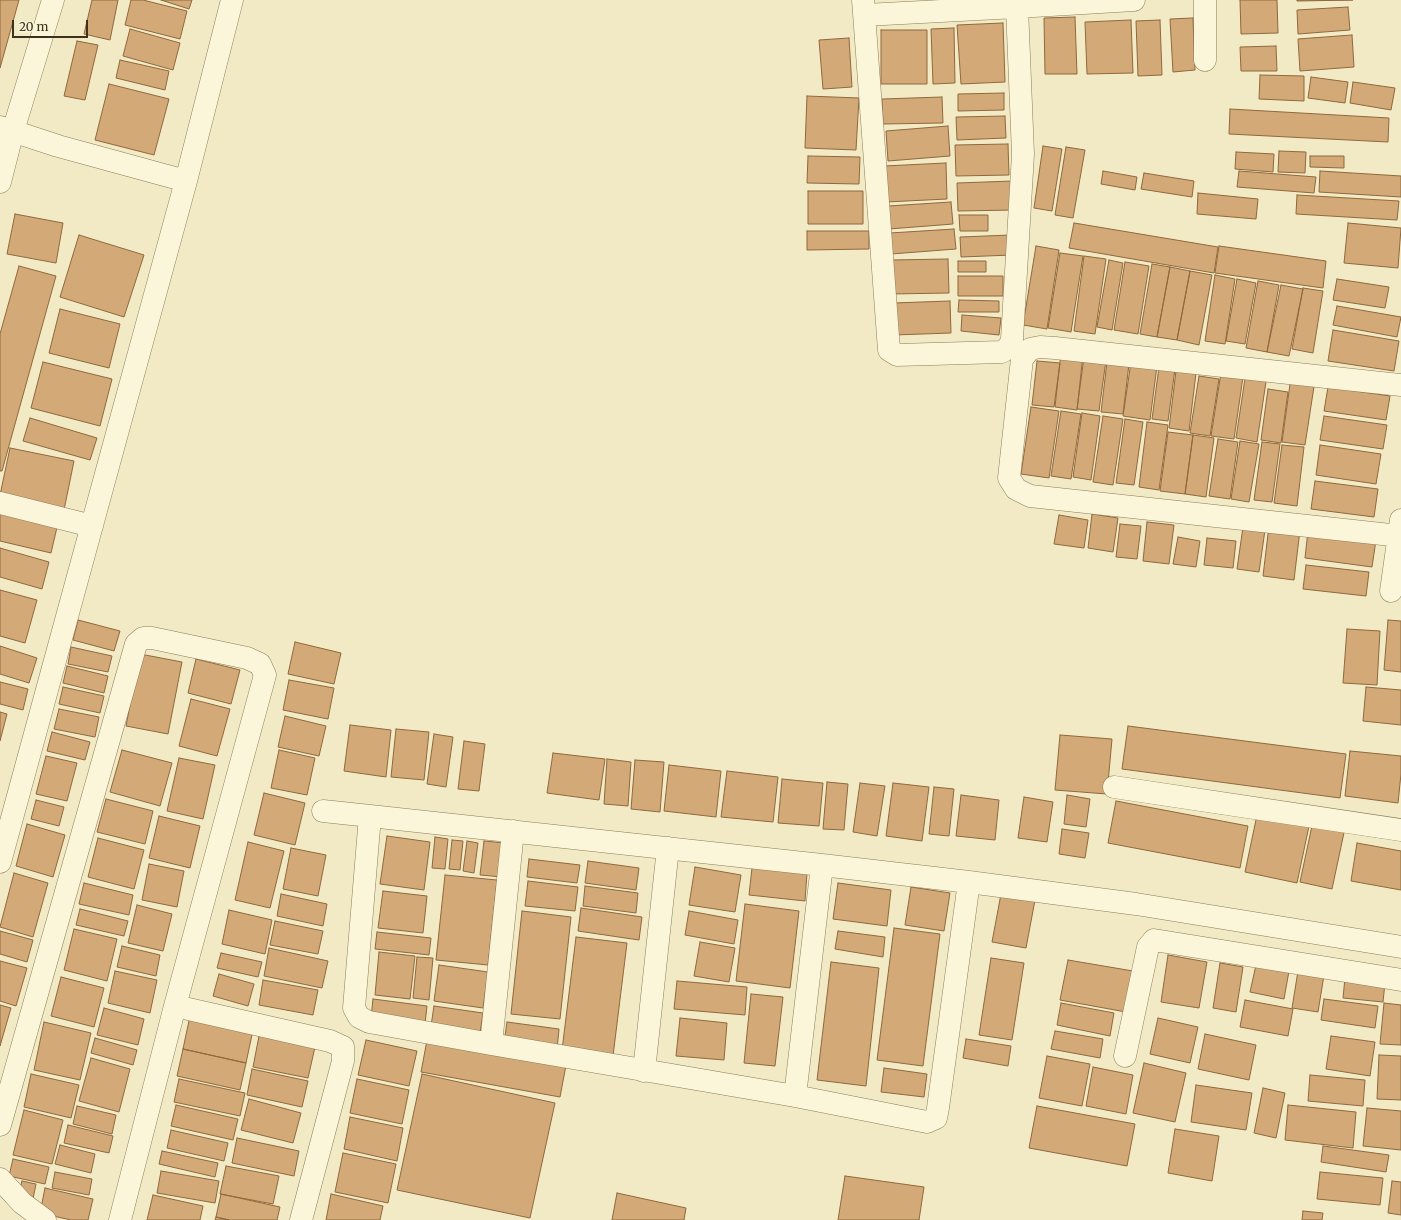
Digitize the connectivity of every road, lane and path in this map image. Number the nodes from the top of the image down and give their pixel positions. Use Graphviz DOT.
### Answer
graph roads {
  1 [pos="53,0"];
  2 [pos="232,0"];
  3 [pos="1134,0"];
  4 [pos="1205,0"];
  5 [pos="1017,7"];
  6 [pos="864,8"];
  7 [pos="1205,60"];
  8 [pos="7,129"];
  9 [pos="186,180"];
  10 [pos="0,182"];
  11 [pos="1401,385"];
  12 [pos="0,503"];
  13 [pos="92,526"];
  14 [pos="1400,531"];
  15 [pos="1390,591"];
  16 [pos="1114,787"];
  17 [pos="323,811"];
  18 [pos="370,816"];
  19 [pos="1401,830"];
  20 [pos="513,831"];
  21 [pos="668,848"];
  22 [pos="0,862"];
  23 [pos="822,865"];
  24 [pos="969,882"];
  25 [pos="1401,947"];
  26 [pos="1401,980"];
  27 [pos="175,1006"];
  28 [pos="491,1044"];
  29 [pos="1125,1056"];
  30 [pos="644,1071"];
  31 [pos="795,1096"];
  32 [pos="0,1125"];
  33 [pos="0,1178"];
  34 [pos="45,1220"];
  35 [pos="120,1220"];
  36 [pos="301,1220"];
  1 -- 8 [label="street"];
  2 -- 9 [label="street"];
  3 -- 5 [label="street"];
  4 -- 7 [label="street"];
  5 -- 6 [label="street"];
  5 -- 6 [label="street"];
  8 -- 9 [label="street"];
  8 -- 10 [label="street"];
  9 -- 13 [label="street"];
  11 -- 14 [label="street"];
  12 -- 13 [label="street"];
  13 -- 22 [label="street"];
  14 -- 15 [label="street"];
  16 -- 19 [label="street"];
  17 -- 18 [label="street"];
  18 -- 20 [label="street"];
  18 -- 28 [label="street"];
  20 -- 21 [label="street"];
  20 -- 28 [label="street"];
  21 -- 23 [label="street"];
  21 -- 30 [label="street"];
  23 -- 24 [label="street"];
  23 -- 31 [label="street"];
  24 -- 25 [label="street"];
  24 -- 31 [label="street"];
  26 -- 29 [label="street"];
  27 -- 32 [label="street"];
  27 -- 35 [label="street"];
  27 -- 36 [label="street"];
  28 -- 30 [label="street"];
  30 -- 31 [label="street"];
  33 -- 34 [label="street"];
}
